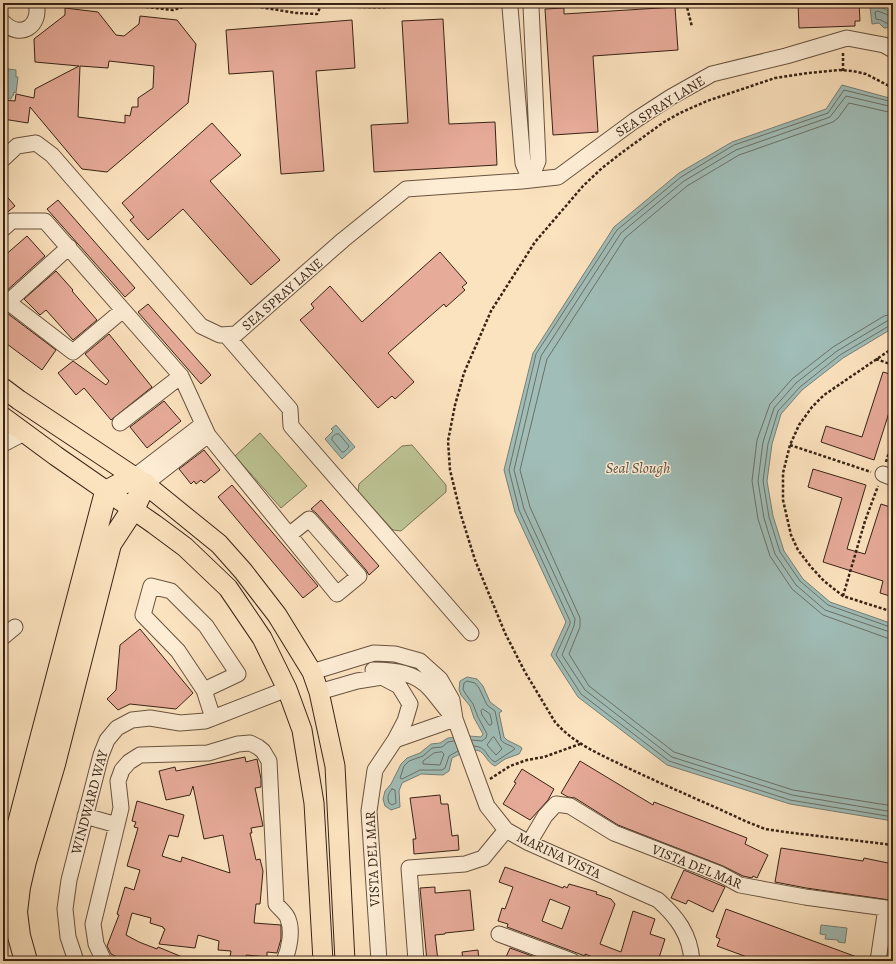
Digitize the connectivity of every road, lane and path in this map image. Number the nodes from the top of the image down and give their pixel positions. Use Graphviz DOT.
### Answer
graph roads {
  1 [pos="36,3"];
  2 [pos="111,3"];
  3 [pos="196,3"];
  4 [pos="236,3"];
  5 [pos="425,3"];
  6 [pos="511,3"];
  7 [pos="529,3"];
  8 [pos="686,3"];
  9 [pos="3,22"];
  10 [pos="692,27"];
  11 [pos="893,50"];
  12 [pos="843,58"];
  13 [pos="843,70"];
  14 [pos="893,88"];
  15 [pos="535,96"];
  16 [pos="518,98"];
  17 [pos="3,159"];
  18 [pos="530,180"];
  19 [pos="3,228"];
  20 [pos="68,247"];
  21 [pos="123,310"];
  22 [pos="226,335"];
  23 [pos="893,348"];
  24 [pos="876,359"];
  25 [pos="893,365"];
  26 [pos="181,376"];
  27 [pos="3,388"];
  28 [pos="3,417"];
  29 [pos="120,423"];
  30 [pos="205,430"];
  31 [pos="24,433"];
  32 [pos="893,439"];
  33 [pos="3,444"];
  34 [pos="790,445"];
  35 [pos="888,476"];
  36 [pos="139,480"];
  37 [pos="106,492"];
  38 [pos="133,509"];
  39 [pos="289,535"];
  40 [pos="843,596"];
  41 [pos="893,612"];
  42 [pos="15,626"];
  43 [pos="470,633"];
  44 [pos="3,637"];
  45 [pos="312,672"];
  46 [pos="357,681"];
  47 [pos="287,689"];
  48 [pos="204,690"];
  49 [pos="319,692"];
  50 [pos="213,718"];
  51 [pos="457,725"];
  52 [pos="395,740"];
  53 [pos="580,744"];
  54 [pos="485,782"];
  55 [pos="85,816"];
  56 [pos="117,825"];
  57 [pos="506,830"];
  58 [pos="529,843"];
  59 [pos="893,845"];
  60 [pos="3,884"];
  61 [pos="889,908"];
  62 [pos="499,934"];
  63 [pos="569,960"];
  64 [pos="26,961"];
  65 [pos="76,961"];
  66 [pos="104,961"];
  67 [pos="284,961"];
  68 [pos="323,961"];
  69 [pos="345,961"];
  70 [pos="379,961"];
  71 [pos="416,961"];
  72 [pos="693,961"];
  73 [pos="878,961"];
  1 -- 9 [label="street"];
  2 -- 3 [label="path"];
  4 -- 5 [label="path"];
  6 -- 16 [label="street"];
  7 -- 15 [label="street"];
  8 -- 10 [label="path"];
  11 -- 18 [label="street, SEA SPRAY LANE"];
  12 -- 13 [label="path"];
  13 -- 14 [label="path"];
  13 -- 53 [label="path"];
  15 -- 16 [label="street"];
  15 -- 18 [label="street"];
  16 -- 18 [label="street"];
  17 -- 22 [label="street, SEA SPRAY LANE"];
  18 -- 22 [label="street, SEA SPRAY LANE"];
  19 -- 20 [label="street"];
  20 -- 21 [label="street"];
  20 -- 21 [label="street"];
  21 -- 26 [label="street"];
  22 -- 43 [label="street"];
  23 -- 24 [label="path"];
  24 -- 25 [label="path"];
  24 -- 34 [label="path"];
  26 -- 29 [label="street"];
  26 -- 30 [label="street"];
  27 -- 36 [label="main road"];
  28 -- 31 [label="main road"];
  30 -- 36 [label="street"];
  30 -- 39 [label="street"];
  31 -- 33 [label="street"];
  31 -- 37 [label="main road"];
  32 -- 35 [label="path"];
  34 -- 35 [label="path"];
  34 -- 40 [label="path"];
  35 -- 40 [label="path"];
  36 -- 37 [label="highway"];
  36 -- 38 [label="highway"];
  36 -- 45 [label="main road"];
  37 -- 38 [label="main road"];
  37 -- 60 [label="highway"];
  38 -- 47 [label="main road"];
  38 -- 64 [label="highway"];
  39 -- 39 [label="street"];
  40 -- 41 [label="path"];
  42 -- 44 [label="street"];
  45 -- 49 [label="main road"];
  45 -- 51 [label="street, MARINA VISTA"];
  46 -- 49 [label="street, VISTA DEL MAR"];
  46 -- 51 [label="street, MARINA VISTA"];
  46 -- 52 [label="street, VISTA DEL MAR"];
  47 -- 50 [label="street, WINDWARD WAY"];
  47 -- 68 [label="main road"];
  48 -- 48 [label="street"];
  48 -- 50 [label="street"];
  49 -- 69 [label="main road"];
  50 -- 55 [label="street, WINDWARD WAY"];
  51 -- 52 [label="street"];
  51 -- 57 [label="street, MARINA VISTA"];
  52 -- 70 [label="street, VISTA DEL MAR"];
  53 -- 54 [label="path"];
  53 -- 59 [label="path"];
  55 -- 56 [label="street"];
  55 -- 65 [label="street, WINDWARD WAY"];
  56 -- 66 [label="street"];
  56 -- 67 [label="street"];
  57 -- 58 [label="street, MARINA VISTA"];
  57 -- 71 [label="street"];
  58 -- 61 [label="street, VISTA DEL MAR"];
  58 -- 72 [label="street, MARINA VISTA"];
  61 -- 73 [label="street"];
  62 -- 63 [label="street"];
}
